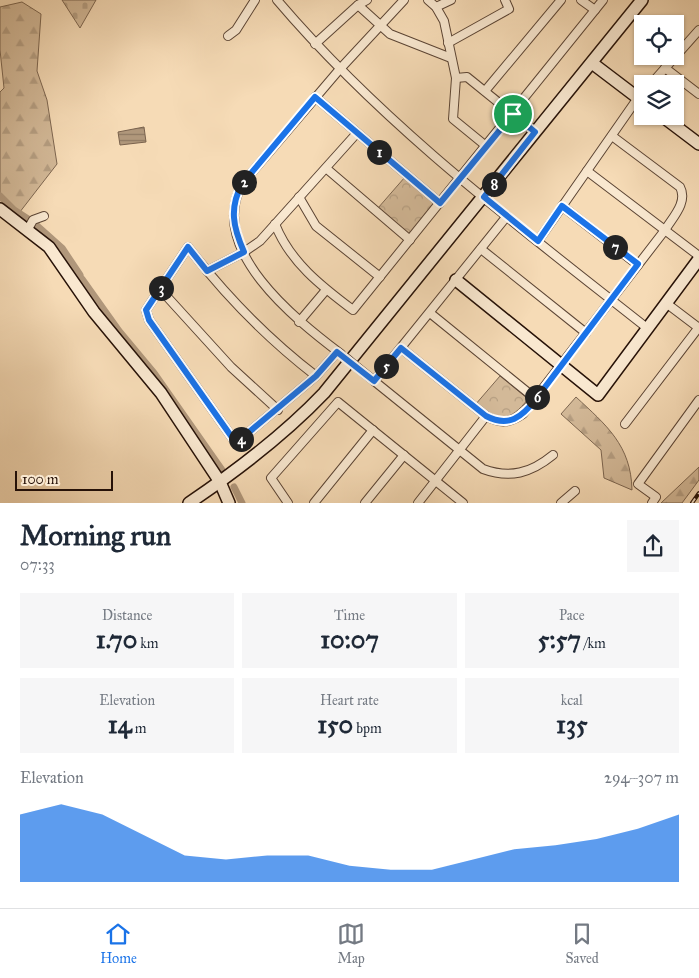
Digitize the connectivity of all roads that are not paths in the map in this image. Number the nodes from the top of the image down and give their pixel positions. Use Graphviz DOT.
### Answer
graph roads {
  1 [pos="255,0"];
  2 [pos="277,0"];
  3 [pos="404,0"];
  4 [pos="428,0"];
  5 [pos="451,0"];
  6 [pos="505,0"];
  7 [pos="561,0"];
  8 [pos="581,0"];
  9 [pos="603,0"];
  10 [pos="642,0"];
  11 [pos="362,2"];
  12 [pos="436,7"];
  13 [pos="595,10"];
  14 [pos="381,27"];
  15 [pos="699,30"];
  16 [pos="228,36"];
  17 [pos="448,43"];
  18 [pos="315,44"];
  19 [pos="451,58"];
  20 [pos="592,63"];
  21 [pos="665,68"];
  22 [pos="339,70"];
  23 [pos="658,75"];
  24 [pos="456,78"];
  25 [pos="485,91"];
  26 [pos="634,92"];
  27 [pos="699,94"];
  28 [pos="315,97"];
  29 [pos="634,106"];
  30 [pos="513,114"];
  31 [pos="674,125"];
  32 [pos="535,132"];
  33 [pos="358,133"];
  34 [pos="612,136"];
  35 [pos="699,144"];
  36 [pos="486,146"];
  37 [pos="327,169"];
  38 [pos="587,171"];
  39 [pos="460,178"];
  40 [pos="300,197"];
  41 [pos="484,197"];
  42 [pos="440,203"];
  43 [pos="562,206"];
  44 [pos="0,209"];
  45 [pos="44,216"];
  46 [pos="507,216"];
  47 [pos="275,224"];
  48 [pos="28,228"];
  49 [pos="665,230"];
  50 [pos="410,240"];
  51 [pos="538,241"];
  52 [pos="481,249"];
  53 [pos="244,252"];
  54 [pos="699,257"];
  55 [pos="638,264"];
  56 [pos="207,271"];
  57 [pos="380,277"];
  58 [pos="456,280"];
  59 [pos="160,289"];
  60 [pos="326,290"];
  61 [pos="612,300"];
  62 [pos="666,303"];
  63 [pos="430,313"];
  64 [pos="299,322"];
  65 [pos="648,328"];
  66 [pos="699,328"];
  67 [pos="586,333"];
  68 [pos="401,348"];
  69 [pos="337,352"];
  70 [pos="562,365"];
  71 [pos="316,376"];
  72 [pos="374,381"];
  73 [pos="536,399"];
  74 [pos="699,400"];
  75 [pos="278,410"];
  76 [pos="486,416"];
  77 [pos="625,424"];
  78 [pos="373,430"];
  79 [pos="459,451"];
  80 [pos="404,455"];
  81 [pos="553,455"];
  82 [pos="220,482"];
  83 [pos="436,482"];
  84 [pos="575,490"];
  85 [pos="189,503"];
  86 [pos="230,503"];
  87 [pos="288,503"];
  88 [pos="314,503"];
  89 [pos="365,503"];
  90 [pos="418,503"];
  91 [pos="463,503"];
  92 [pos="561,503"];
  93 [pos="652,503"];
  1 -- 16 [label="street"];
  2 -- 18 [label="street"];
  3 -- 14 [label="street"];
  4 -- 12 [label="street"];
  5 -- 12 [label="street"];
  6 -- 17 [label="street"];
  7 -- 25 [label="street"];
  8 -- 13 [label="street"];
  9 -- 13 [label="street"];
  10 -- 20 [label="street"];
  11 -- 14 [label="street"];
  11 -- 18 [label="street"];
  12 -- 17 [label="street"];
  13 -- 30 [label="street"];
  14 -- 19 [label="street"];
  14 -- 22 [label="street"];
  15 -- 21 [label="street"];
  17 -- 19 [label="street"];
  18 -- 22 [label="street"];
  19 -- 24 [label="street"];
  20 -- 26 [label="street"];
  20 -- 32 [label="street"];
  21 -- 23 [label="street"];
  21 -- 27 [label="street"];
  22 -- 28 [label="street"];
  22 -- 39 [label="street"];
  24 -- 25 [label="street"];
  24 -- 36 [label="street"];
  25 -- 30 [label="street"];
  28 -- 33 [label="street"];
  28 -- 53 [label="street"];
  29 -- 34 [label="street"];
  30 -- 32 [label="street"];
  30 -- 36 [label="street"];
  31 -- 35 [label="street"];
  32 -- 41 [label="street"];
  33 -- 37 [label="street"];
  33 -- 42 [label="street"];
  34 -- 38 [label="street"];
  34 -- 49 [label="street"];
  36 -- 39 [label="street"];
  37 -- 40 [label="street"];
  37 -- 50 [label="street"];
  38 -- 43 [label="street"];
  38 -- 49 [label="street"];
  39 -- 41 [label="street"];
  39 -- 42 [label="street"];
  40 -- 47 [label="street"];
  40 -- 57 [label="street"];
  41 -- 46 [label="street"];
  41 -- 82 [label="street"];
  42 -- 50 [label="street"];
  43 -- 51 [label="street"];
  43 -- 55 [label="street"];
  44 -- 48 [label="street"];
  45 -- 48 [label="street"];
  46 -- 51 [label="street"];
  46 -- 52 [label="street"];
  47 -- 53 [label="street"];
  47 -- 60 [label="street"];
  48 -- 82 [label="street"];
  49 -- 54 [label="street"];
  49 -- 55 [label="street"];
  50 -- 57 [label="street"];
  51 -- 61 [label="street"];
  52 -- 58 [label="street"];
  52 -- 67 [label="street"];
  53 -- 56 [label="street"];
  53 -- 64 [label="street"];
  54 -- 62 [label="street"];
  55 -- 61 [label="street"];
  56 -- 59 [label="street"];
  56 -- 71 [label="street"];
  57 -- 60 [label="street"];
  58 -- 63 [label="street"];
  58 -- 70 [label="street"];
  59 -- 75 [label="street"];
  59 -- 75 [label="street"];
  60 -- 64 [label="street"];
  61 -- 65 [label="street"];
  61 -- 67 [label="street"];
  62 -- 65 [label="street"];
  62 -- 66 [label="street"];
  63 -- 68 [label="street"];
  63 -- 73 [label="street"];
  64 -- 69 [label="street"];
  65 -- 70 [label="street"];
  66 -- 77 [label="street"];
  67 -- 70 [label="street"];
  68 -- 72 [label="street"];
  68 -- 76 [label="street"];
  69 -- 71 [label="street"];
  69 -- 72 [label="street, bridge"];
  70 -- 73 [label="street"];
  71 -- 75 [label="street"];
  72 -- 79 [label="street"];
  73 -- 76 [label="street"];
  74 -- 93 [label="street"];
  76 -- 79 [label="street"];
  78 -- 80 [label="street"];
  78 -- 87 [label="street"];
  78 -- 88 [label="street"];
  79 -- 81 [label="street"];
  79 -- 83 [label="street"];
  80 -- 83 [label="street"];
  80 -- 89 [label="street"];
  82 -- 85 [label="street"];
  82 -- 86 [label="street"];
  83 -- 90 [label="street"];
  83 -- 91 [label="street"];
  84 -- 92 [label="street"];
}
